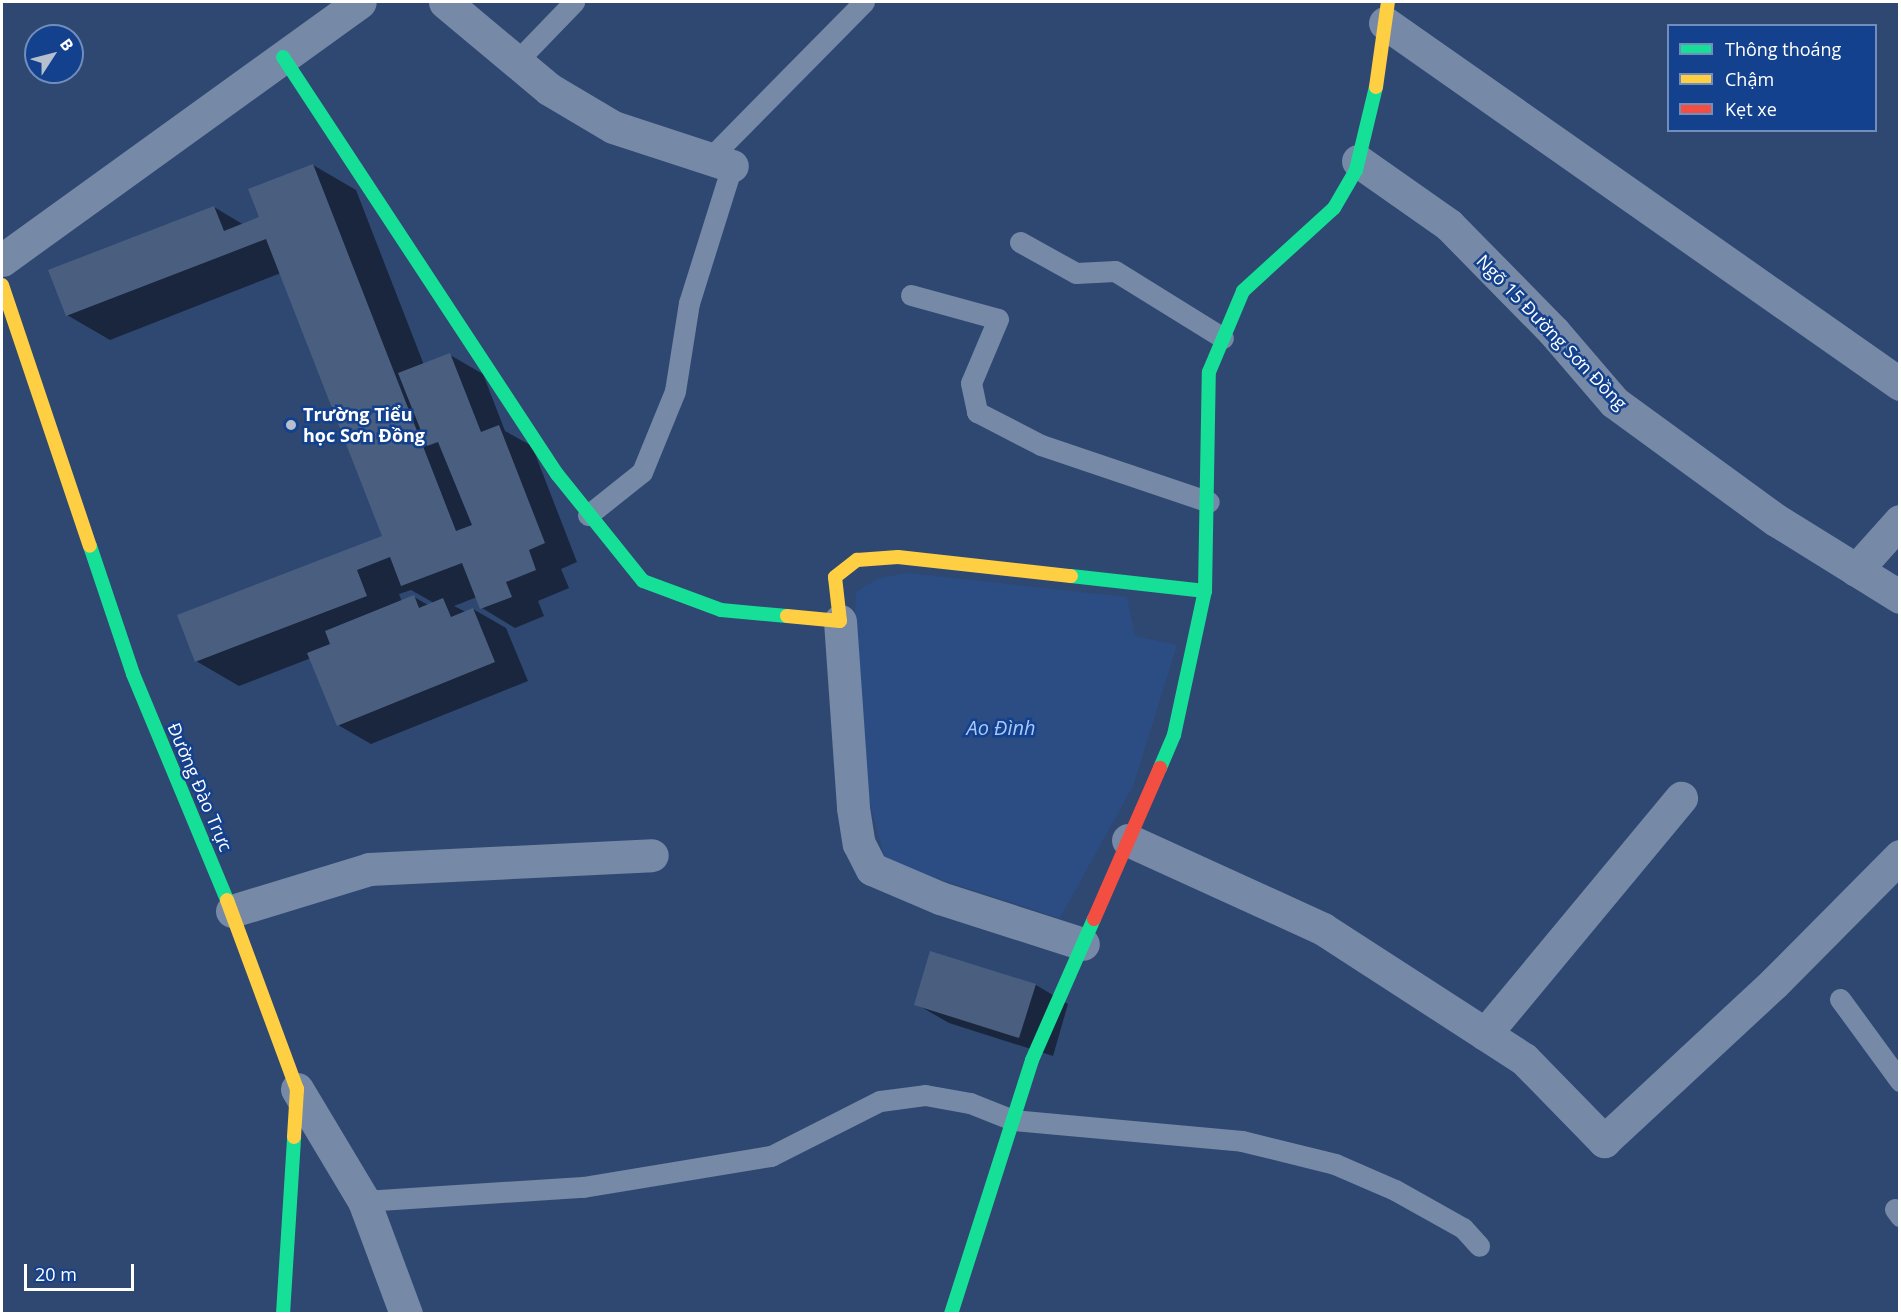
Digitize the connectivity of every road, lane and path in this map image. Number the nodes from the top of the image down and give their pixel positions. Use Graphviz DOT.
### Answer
graph roads {
  1 [pos="360,2"];
  2 [pos="446,2"];
  3 [pos="574,2"];
  4 [pos="864,2"];
  5 [pos="1386,12"];
  6 [pos="283,57"];
  7 [pos="518,60"];
  8 [pos="1358,161"];
  9 [pos="721,162"];
  10 [pos="1020,242"];
  11 [pos="2,260"];
  12 [pos="2,285"];
  13 [pos="911,295"];
  14 [pos="1223,338"];
  15 [pos="1899,384"];
  16 [pos="1209,502"];
  17 [pos="588,515"];
  18 [pos="1899,521"];
  19 [pos="1856,570"];
  20 [pos="1205,591"];
  21 [pos="1899,597"];
  22 [pos="840,621"];
  23 [pos="1681,798"];
  24 [pos="1128,840"];
  25 [pos="652,855"];
  26 [pos="1899,856"];
  27 [pos="232,911"];
  28 [pos="1083,944"];
  29 [pos="1840,999"];
  30 [pos="1485,1034"];
  31 [pos="1899,1081"];
  32 [pos="297,1089"];
  33 [pos="1013,1120"];
  34 [pos="364,1201"];
  35 [pos="1479,1246"];
  36 [pos="283,1314"];
  37 [pos="406,1314"];
  38 [pos="951,1314"];
  1 -- 6 [label="street"];
  2 -- 7 [label="street"];
  3 -- 7 [label="lane"];
  4 -- 9 [label="lane"];
  5 -- 8 [label="street"];
  5 -- 15 [label="street"];
  6 -- 11 [label="street"];
  6 -- 17 [label="street"];
  7 -- 9 [label="street"];
  8 -- 14 [label="street"];
  8 -- 19 [label="street, Ngõ 15 Đường Sơn Đồng"];
  9 -- 17 [label="lane"];
  10 -- 14 [label="lane"];
  12 -- 27 [label="street, Đường Đào Trực"];
  13 -- 16 [label="lane"];
  14 -- 16 [label="street"];
  16 -- 20 [label="street"];
  17 -- 22 [label="street"];
  18 -- 19 [label="street"];
  19 -- 21 [label="street, Ngõ 15 Đường Sơn Đồng"];
  20 -- 22 [label="street"];
  20 -- 24 [label="street"];
  22 -- 28 [label="street"];
  23 -- 30 [label="street"];
  24 -- 28 [label="street"];
  24 -- 30 [label="street"];
  25 -- 27 [label="street"];
  26 -- 30 [label="street"];
  27 -- 32 [label="street, Đường Đào Trực"];
  28 -- 33 [label="street"];
  29 -- 31 [label="lane"];
  32 -- 34 [label="street"];
  32 -- 36 [label="street, Đường Đào Trực"];
  33 -- 34 [label="lane"];
  33 -- 35 [label="lane"];
  33 -- 38 [label="street"];
  34 -- 37 [label="street"];
}
